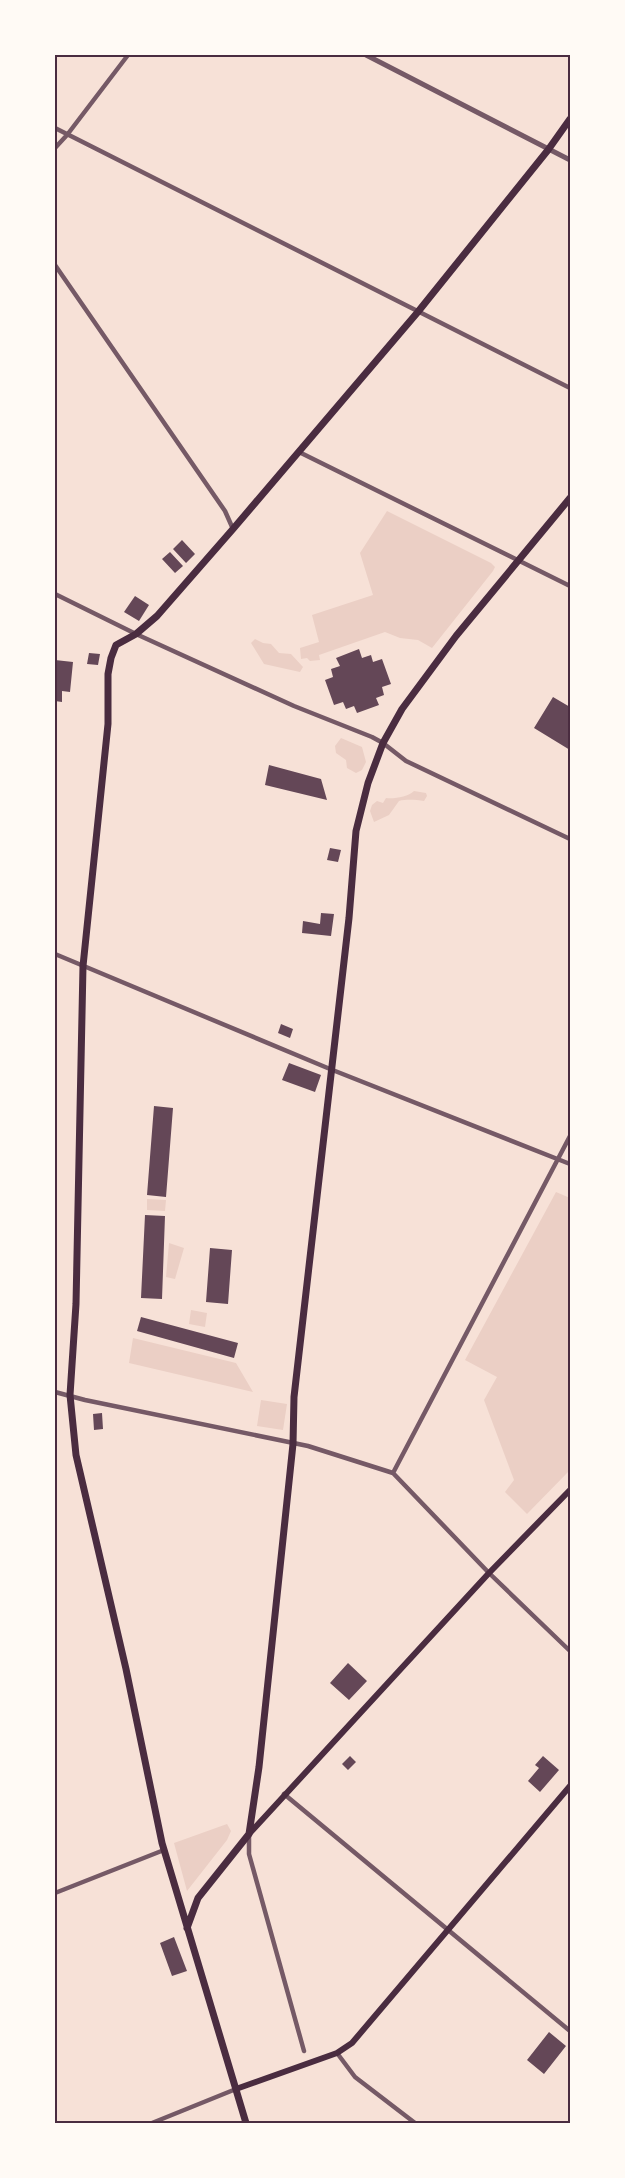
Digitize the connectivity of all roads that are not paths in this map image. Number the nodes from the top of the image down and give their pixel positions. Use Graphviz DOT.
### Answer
graph roads {
  1 [pos="128,55"];
  2 [pos="366,55"];
  3 [pos="570,119"];
  4 [pos="55,128"];
  5 [pos="67,135"];
  6 [pos="55,148"];
  7 [pos="548,150"];
  8 [pos="570,160"];
  9 [pos="55,265"];
  10 [pos="417,312"];
  11 [pos="570,388"];
  12 [pos="299,452"];
  13 [pos="570,498"];
  14 [pos="233,529"];
  15 [pos="519,560"];
  16 [pos="570,586"];
  17 [pos="55,594"];
  18 [pos="136,634"];
  19 [pos="382,743"];
  20 [pos="570,839"];
  21 [pos="55,954"];
  22 [pos="83,966"];
  23 [pos="330,1069"];
  24 [pos="570,1136"];
  25 [pos="558,1159"];
  26 [pos="570,1164"];
  27 [pos="55,1392"];
  28 [pos="70,1395"];
  29 [pos="293,1444"];
  30 [pos="393,1474"];
  31 [pos="570,1490"];
  32 [pos="489,1573"];
  33 [pos="570,1651"];
  34 [pos="570,1786"];
  35 [pos="284,1794"];
  36 [pos="249,1834"];
  37 [pos="164,1850"];
  38 [pos="55,1893"];
  39 [pos="187,1928"];
  40 [pos="448,1931"];
  41 [pos="570,2031"];
  42 [pos="304,2051"];
  43 [pos="337,2053"];
  44 [pos="236,2089"];
  45 [pos="152,2123"];
  46 [pos="246,2123"];
  47 [pos="415,2123"];
  1 -- 5 [label="street"];
  2 -- 7 [label="street"];
  3 -- 7 [label="main road"];
  4 -- 5 [label="street"];
  5 -- 6 [label="street"];
  5 -- 10 [label="street"];
  7 -- 8 [label="street"];
  7 -- 10 [label="main road"];
  9 -- 14 [label="street"];
  10 -- 11 [label="street"];
  10 -- 12 [label="main road"];
  12 -- 14 [label="main road"];
  12 -- 15 [label="street"];
  13 -- 15 [label="main road"];
  14 -- 18 [label="main road"];
  15 -- 16 [label="street"];
  15 -- 19 [label="main road"];
  17 -- 18 [label="street"];
  18 -- 19 [label="street"];
  18 -- 22 [label="main road"];
  19 -- 20 [label="street"];
  19 -- 23 [label="main road"];
  21 -- 22 [label="street"];
  22 -- 23 [label="street"];
  22 -- 28 [label="main road"];
  23 -- 25 [label="street"];
  23 -- 29 [label="main road"];
  24 -- 25 [label="street"];
  25 -- 26 [label="street"];
  25 -- 30 [label="street"];
  27 -- 28 [label="street"];
  28 -- 29 [label="street"];
  28 -- 37 [label="main road"];
  29 -- 30 [label="street"];
  29 -- 36 [label="main road"];
  30 -- 32 [label="street"];
  31 -- 32 [label="main road"];
  32 -- 33 [label="street"];
  32 -- 35 [label="main road"];
  34 -- 40 [label="main road"];
  35 -- 36 [label="main road"];
  35 -- 40 [label="street"];
  36 -- 39 [label="main road"];
  36 -- 42 [label="street"];
  37 -- 38 [label="street"];
  37 -- 39 [label="main road"];
  39 -- 44 [label="main road"];
  40 -- 41 [label="street"];
  40 -- 43 [label="main road"];
  43 -- 44 [label="main road"];
  43 -- 47 [label="street"];
  44 -- 45 [label="street"];
  44 -- 46 [label="main road"];
}
